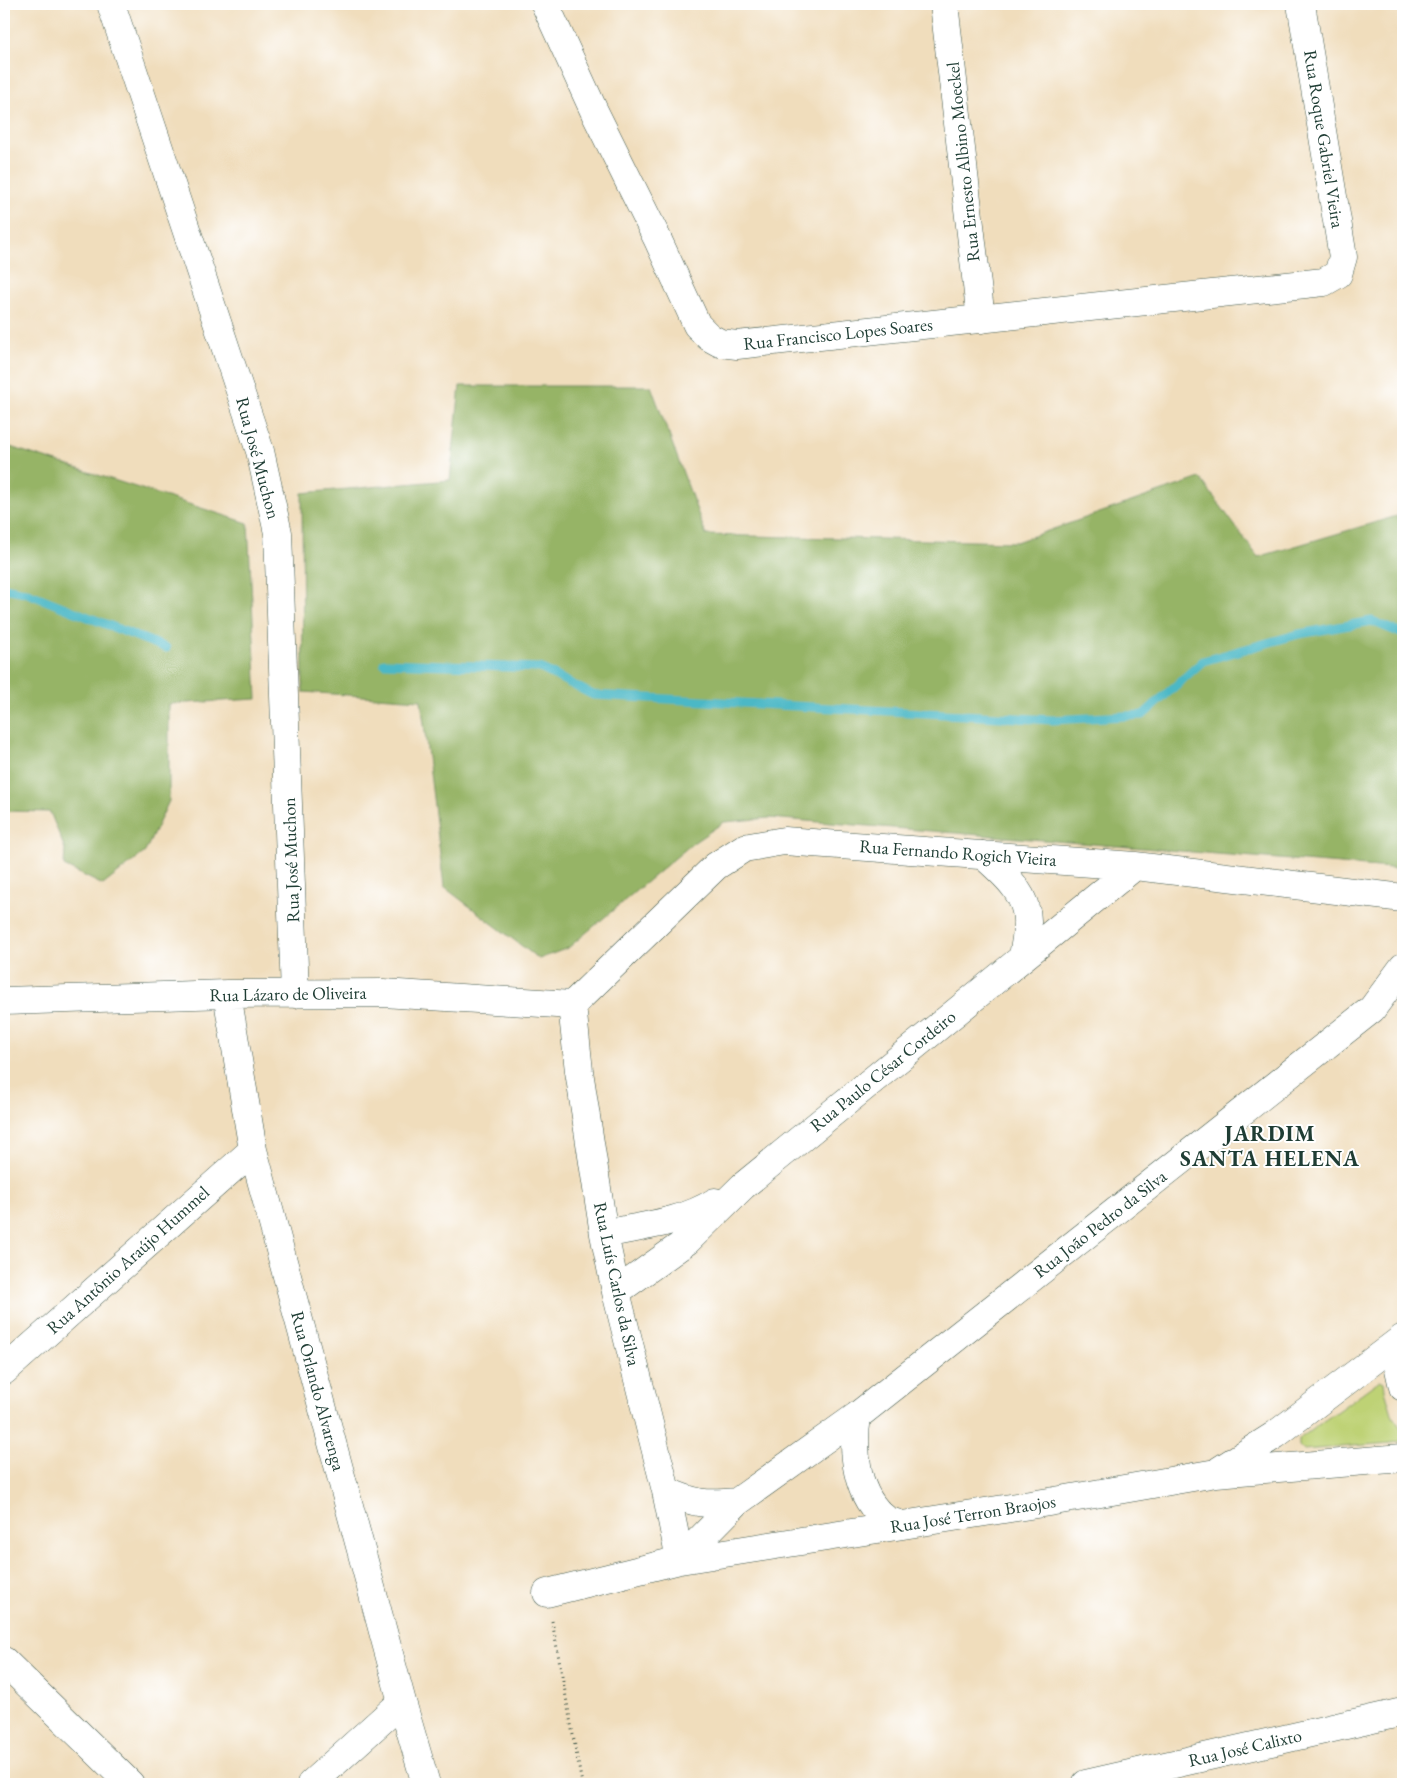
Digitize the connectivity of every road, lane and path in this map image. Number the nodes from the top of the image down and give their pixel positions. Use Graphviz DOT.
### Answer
graph roads {
  1 [pos="111,4"];
  2 [pos="544,4"];
  3 [pos="944,4"];
  4 [pos="1301,4"];
  5 [pos="1338,274"];
  6 [pos="981,319"];
  7 [pos="983,855"];
  8 [pos="1135,866"];
  9 [pos="1403,898"];
  10 [pos="1023,956"];
  11 [pos="1403,967"];
  12 [pos="227,994"];
  13 [pos="295,994"];
  14 [pos="4,1002"];
  15 [pos="572,1005"];
  16 [pos="253,1150"];
  17 [pos="742,1186"];
  18 [pos="604,1234"];
  19 [pos="616,1292"];
  20 [pos="1401,1340"];
  21 [pos="4,1371"];
  22 [pos="1403,1387"];
  23 [pos="857,1416"];
  24 [pos="1403,1458"];
  25 [pos="1216,1472"];
  26 [pos="666,1491"];
  27 [pos="737,1502"];
  28 [pos="901,1525"];
  29 [pos="680,1560"];
  30 [pos="547,1593"];
  31 [pos="4,1661"];
  32 [pos="402,1702"];
  33 [pos="1403,1712"];
  34 [pos="130,1784"];
  35 [pos="312,1784"];
  36 [pos="426,1784"];
  37 [pos="582,1784"];
  38 [pos="1086,1784"];
  1 -- 13 [label="street, Rua José Muchon"];
  2 -- 6 [label="street, Rua Francisco Lopes Soares"];
  3 -- 6 [label="street, Rua Ernesto Albino Moeckel"];
  4 -- 5 [label="street, Rua Roque Gabriel Vieira"];
  5 -- 6 [label="street, Rua Francisco Lopes Soares"];
  7 -- 8 [label="street, Rua Fernando Rogich Vieira"];
  7 -- 10 [label="street"];
  7 -- 15 [label="street, Rua Fernando Rogich Vieira"];
  8 -- 9 [label="street, Rua Fernando Rogich Vieira"];
  8 -- 10 [label="street, Rua Paulo César Cordeiro"];
  10 -- 17 [label="street, Rua Paulo César Cordeiro"];
  11 -- 23 [label="street, Rua João Pedro da Silva"];
  12 -- 13 [label="street, Rua Lázaro de Oliveira"];
  12 -- 14 [label="street, Rua Lázaro de Oliveira"];
  12 -- 16 [label="street, Rua Orlando Alvarenga"];
  13 -- 15 [label="street, Rua Lázaro de Oliveira"];
  15 -- 18 [label="street, Rua Luís Carlos da Silva"];
  16 -- 21 [label="street, Rua Antônio Araújo Hummel"];
  16 -- 32 [label="street, Rua Orlando Alvarenga"];
  17 -- 18 [label="street, Rua Paulo César Cordeiro"];
  17 -- 19 [label="street, Rua Paulo César Cordeiro"];
  18 -- 19 [label="street, Rua Luís Carlos da Silva"];
  19 -- 26 [label="street, Rua Luís Carlos da Silva"];
  20 -- 22 [label="street"];
  20 -- 25 [label="street"];
  23 -- 27 [label="street, Rua João Pedro da Silva"];
  23 -- 28 [label="street"];
  24 -- 25 [label="street, Rua José Terron Braojos"];
  25 -- 28 [label="street, Rua José Terron Braojos"];
  26 -- 27 [label="street"];
  26 -- 29 [label="street, Rua Luís Carlos da Silva"];
  27 -- 29 [label="street, Rua João Pedro da Silva"];
  28 -- 29 [label="street, Rua José Terron Braojos"];
  29 -- 30 [label="street, Rua José Terron Braojos"];
  30 -- 37 [label="path"];
  31 -- 34 [label="street"];
  32 -- 35 [label="street"];
  32 -- 36 [label="street, Rua Orlando Alvarenga"];
  33 -- 38 [label="street, Rua José Calixto"];
}
